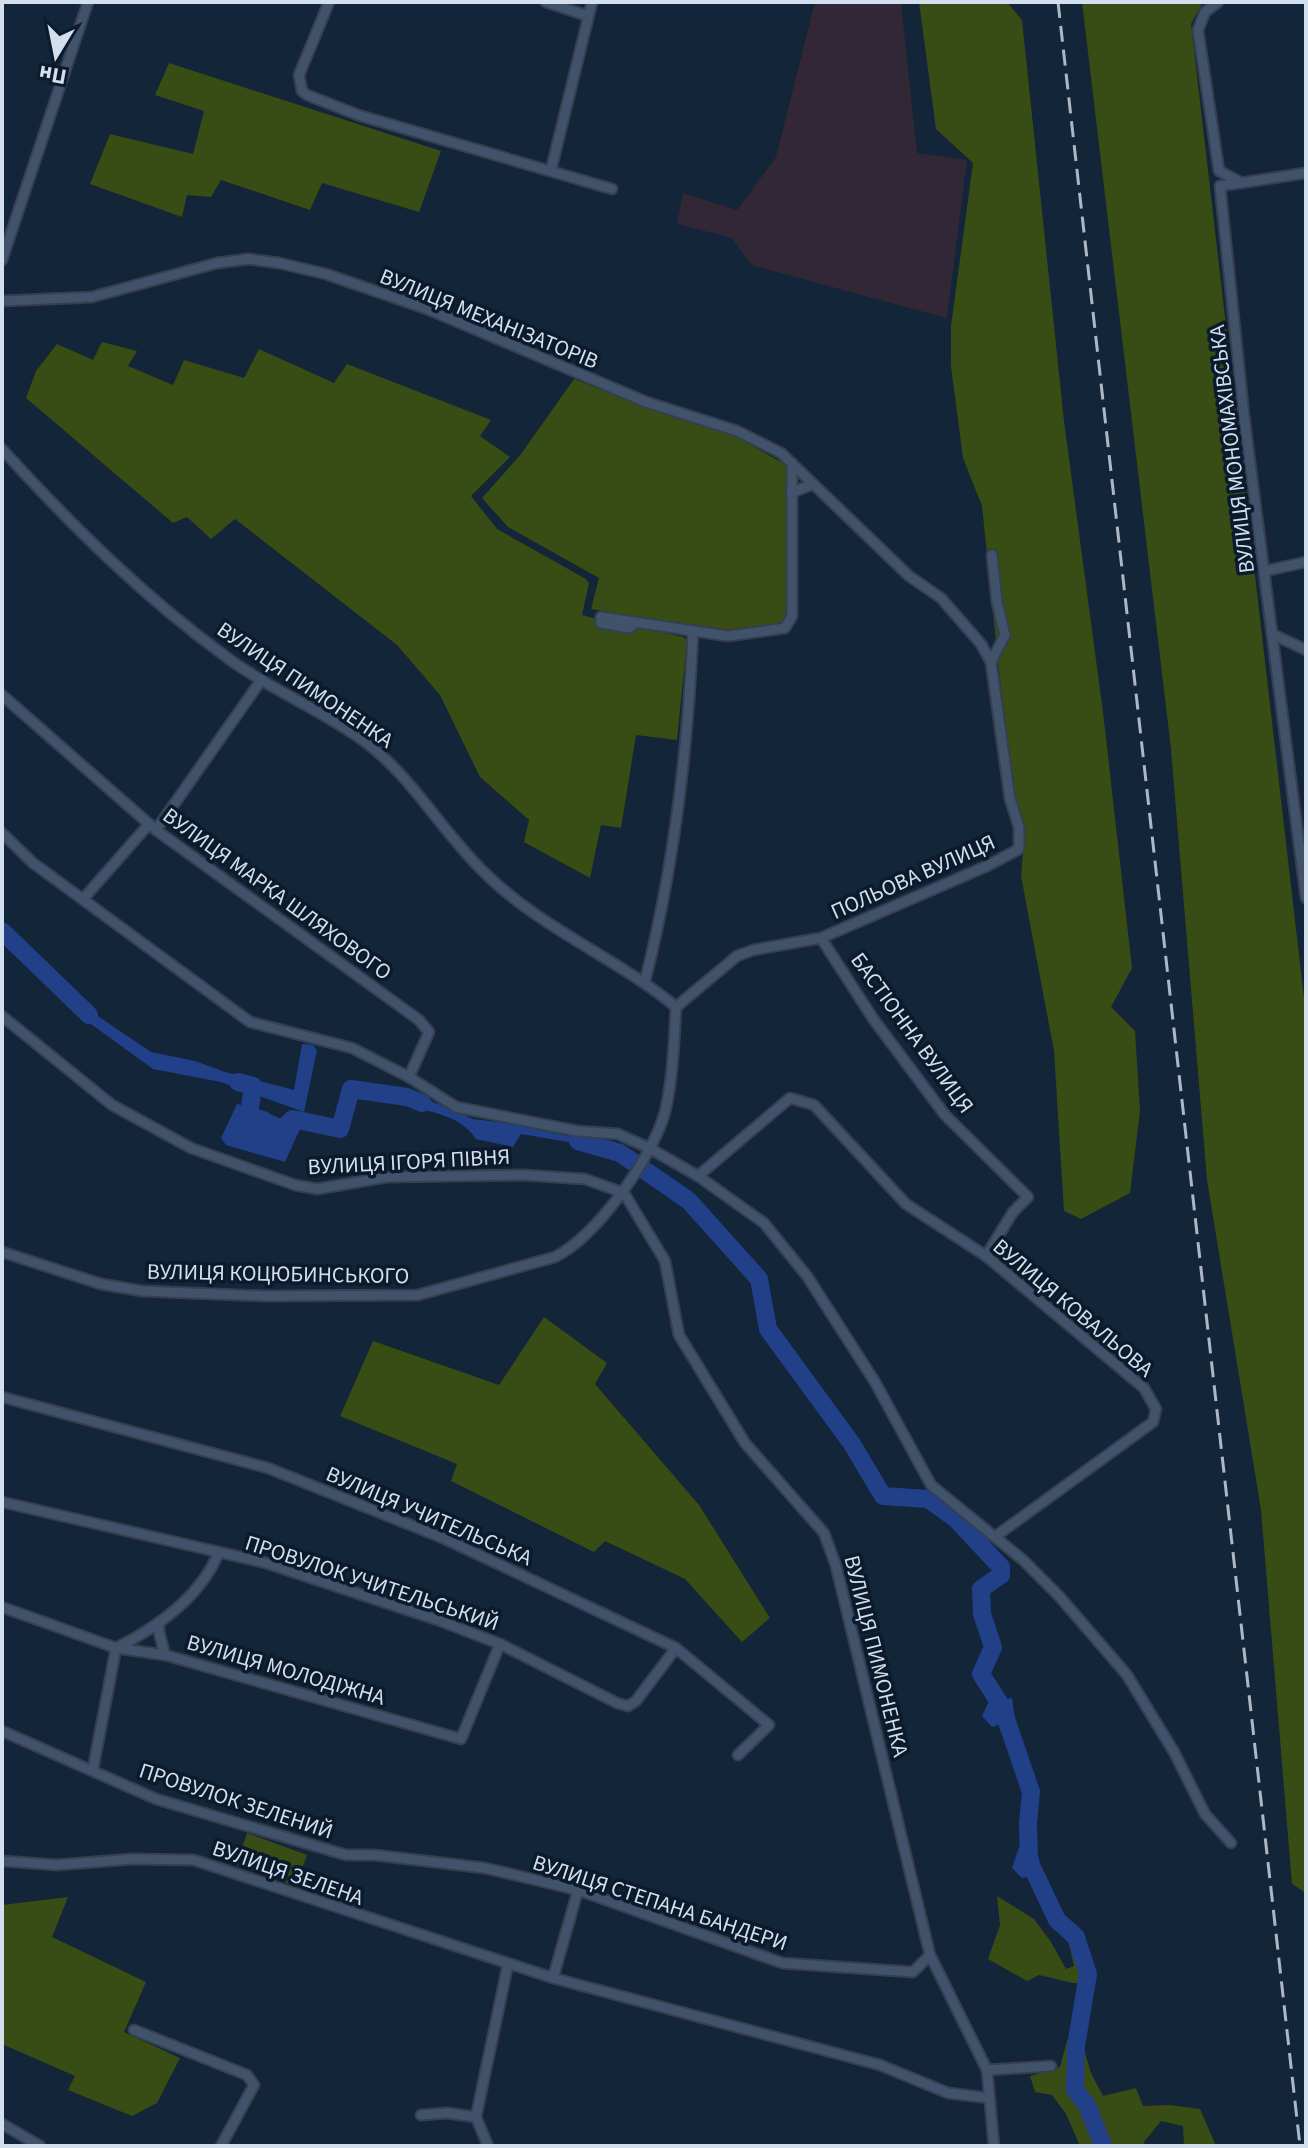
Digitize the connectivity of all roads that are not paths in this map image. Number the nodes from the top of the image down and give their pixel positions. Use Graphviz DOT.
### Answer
graph roads {
  1 [pos="88,2"];
  2 [pos="329,2"];
  3 [pos="546,2"];
  4 [pos="592,2"];
  5 [pos="1218,2"];
  6 [pos="588,16"];
  7 [pos="551,170"];
  8 [pos="1306,173"];
  9 [pos="1242,183"];
  10 [pos="612,189"];
  11 [pos="2,260"];
  12 [pos="5,300"];
  13 [pos="2,449"];
  14 [pos="792,463"];
  15 [pos="813,484"];
  16 [pos="791,493"];
  17 [pos="992,555"];
  18 [pos="1306,562"];
  19 [pos="1265,571"];
  20 [pos="909,576"];
  21 [pos="636,622"];
  22 [pos="693,631"];
  23 [pos="1272,634"];
  24 [pos="1306,650"];
  25 [pos="991,662"];
  26 [pos="262,679"];
  27 [pos="2,695"];
  28 [pos="152,827"];
  29 [pos="2,833"];
  30 [pos="84,898"];
  31 [pos="1306,898"];
  32 [pos="821,938"];
  33 [pos="645,981"];
  34 [pos="676,1007"];
  35 [pos="2,1016"];
  36 [pos="409,1077"];
  37 [pos="648,1149"];
  38 [pos="698,1176"];
  39 [pos="624,1193"];
  40 [pos="2,1252"];
  41 [pos="986,1256"];
  42 [pos="2,1397"];
  43 [pos="2,1502"];
  44 [pos="996,1536"];
  45 [pos="219,1552"];
  46 [pos="2,1607"];
  47 [pos="159,1622"];
  48 [pos="500,1644"];
  49 [pos="116,1648"];
  50 [pos="676,1648"];
  51 [pos="165,1655"];
  52 [pos="2,1731"];
  53 [pos="738,1755"];
  54 [pos="93,1769"];
  55 [pos="1231,1843"];
  56 [pos="374,1855"];
  57 [pos="2,1861"];
  58 [pos="578,1890"];
  59 [pos="930,1955"];
  60 [pos="508,1964"];
  61 [pos="553,1978"];
  62 [pos="134,2030"];
  63 [pos="1051,2066"];
  64 [pos="987,2070"];
  65 [pos="989,2098"];
  66 [pos="421,2115"];
  67 [pos="476,2117"];
  68 [pos="2,2124"];
  69 [pos="40,2146"];
  70 [pos="221,2146"];
  71 [pos="488,2146"];
  72 [pos="994,2146"];
  1 -- 11 [label="street"];
  2 -- 7 [label="street"];
  3 -- 6 [label="street"];
  4 -- 6 [label="street"];
  5 -- 9 [label="street"];
  6 -- 7 [label="street"];
  7 -- 10 [label="street"];
  8 -- 9 [label="street"];
  9 -- 19 [label="street, ВУЛИЦЯ МОНОМАХІВСЬКА"];
  12 -- 14 [label="street, ВУЛИЦЯ МЕХАНІЗАТОРІВ"];
  13 -- 26 [label="street, ВУЛИЦЯ ПИМОНЕНКА"];
  14 -- 15 [label="street, ВУЛИЦЯ МЕХАНІЗАТОРІВ"];
  14 -- 16 [label="street"];
  15 -- 16 [label="street"];
  15 -- 20 [label="street, ВУЛИЦЯ МЕХАНІЗАТОРІВ"];
  16 -- 22 [label="street"];
  17 -- 25 [label="street"];
  18 -- 19 [label="street"];
  19 -- 23 [label="street, ВУЛИЦЯ МОНОМАХІВСЬКА"];
  20 -- 25 [label="street, ПОЛЬОВА ВУЛИЦЯ"];
  21 -- 22 [label="street"];
  22 -- 33 [label="street"];
  23 -- 24 [label="street"];
  23 -- 31 [label="street, ВУЛИЦЯ МОНОМАХІВСЬКА"];
  25 -- 32 [label="street, ПОЛЬОВА ВУЛИЦЯ"];
  26 -- 28 [label="street"];
  26 -- 33 [label="street, ВУЛИЦЯ ПИМОНЕНКА"];
  27 -- 28 [label="street, ВУЛИЦЯ МАРКА ШЛЯХОВОГО"];
  28 -- 30 [label="street"];
  28 -- 36 [label="street, ВУЛИЦЯ МАРКА ШЛЯХОВОГО"];
  29 -- 30 [label="street"];
  30 -- 36 [label="street"];
  32 -- 34 [label="street, ПОЛЬОВА ВУЛИЦЯ"];
  32 -- 41 [label="street, БАСТІОННА ВУЛИЦЯ"];
  33 -- 34 [label="street, ВУЛИЦЯ ПИМОНЕНКА"];
  34 -- 37 [label="street"];
  35 -- 39 [label="street, ВУЛИЦЯ ІГОРЯ ПІВНЯ"];
  36 -- 37 [label="street"];
  37 -- 38 [label="street"];
  37 -- 39 [label="street"];
  38 -- 41 [label="street, ВУЛИЦЯ КОВАЛЬОВА"];
  38 -- 44 [label="street"];
  39 -- 40 [label="street, ВУЛИЦЯ КОЦЮБИНСЬКОГО"];
  39 -- 59 [label="street, ВУЛИЦЯ ПИМОНЕНКА"];
  41 -- 44 [label="street, ВУЛИЦЯ КОВАЛЬОВА"];
  42 -- 50 [label="street, ВУЛИЦЯ УЧИТЕЛЬСЬКА"];
  43 -- 45 [label="street, ПРОВУЛОК УЧИТЕЛЬСЬКИЙ"];
  44 -- 55 [label="street"];
  45 -- 47 [label="street"];
  45 -- 48 [label="street, ПРОВУЛОК УЧИТЕЛЬСЬКИЙ"];
  46 -- 49 [label="street, ВУЛИЦЯ МОЛОДІЖНА"];
  47 -- 49 [label="street"];
  47 -- 51 [label="street"];
  48 -- 50 [label="street, ПРОВУЛОК УЧИТЕЛЬСЬКИЙ"];
  48 -- 51 [label="street, ВУЛИЦЯ МОЛОДІЖНА"];
  49 -- 51 [label="street, ВУЛИЦЯ МОЛОДІЖНА"];
  49 -- 54 [label="street"];
  50 -- 53 [label="street, ВУЛИЦЯ УЧИТЕЛЬСЬКА"];
  52 -- 54 [label="street, ПРОВУЛОК ЗЕЛЕНИЙ"];
  54 -- 56 [label="street, ПРОВУЛОК ЗЕЛЕНИЙ"];
  56 -- 58 [label="street, ВУЛИЦЯ СТЕПАНА БАНДЕРИ"];
  57 -- 60 [label="street, ВУЛИЦЯ ЗЕЛЕНА"];
  58 -- 59 [label="street, ВУЛИЦЯ СТЕПАНА БАНДЕРИ"];
  58 -- 61 [label="street"];
  59 -- 64 [label="street, ВУЛИЦЯ ПИМОНЕНКА"];
  60 -- 61 [label="street, ВУЛИЦЯ ЗЕЛЕНА"];
  60 -- 67 [label="street"];
  61 -- 65 [label="street, ВУЛИЦЯ ЗЕЛЕНА"];
  62 -- 70 [label="street"];
  63 -- 64 [label="street"];
  64 -- 65 [label="street, ВУЛИЦЯ ПИМОНЕНКА"];
  65 -- 72 [label="street, ВУЛИЦЯ ПИМОНЕНКА"];
  66 -- 67 [label="street"];
  67 -- 71 [label="street"];
  68 -- 69 [label="street"];
}
